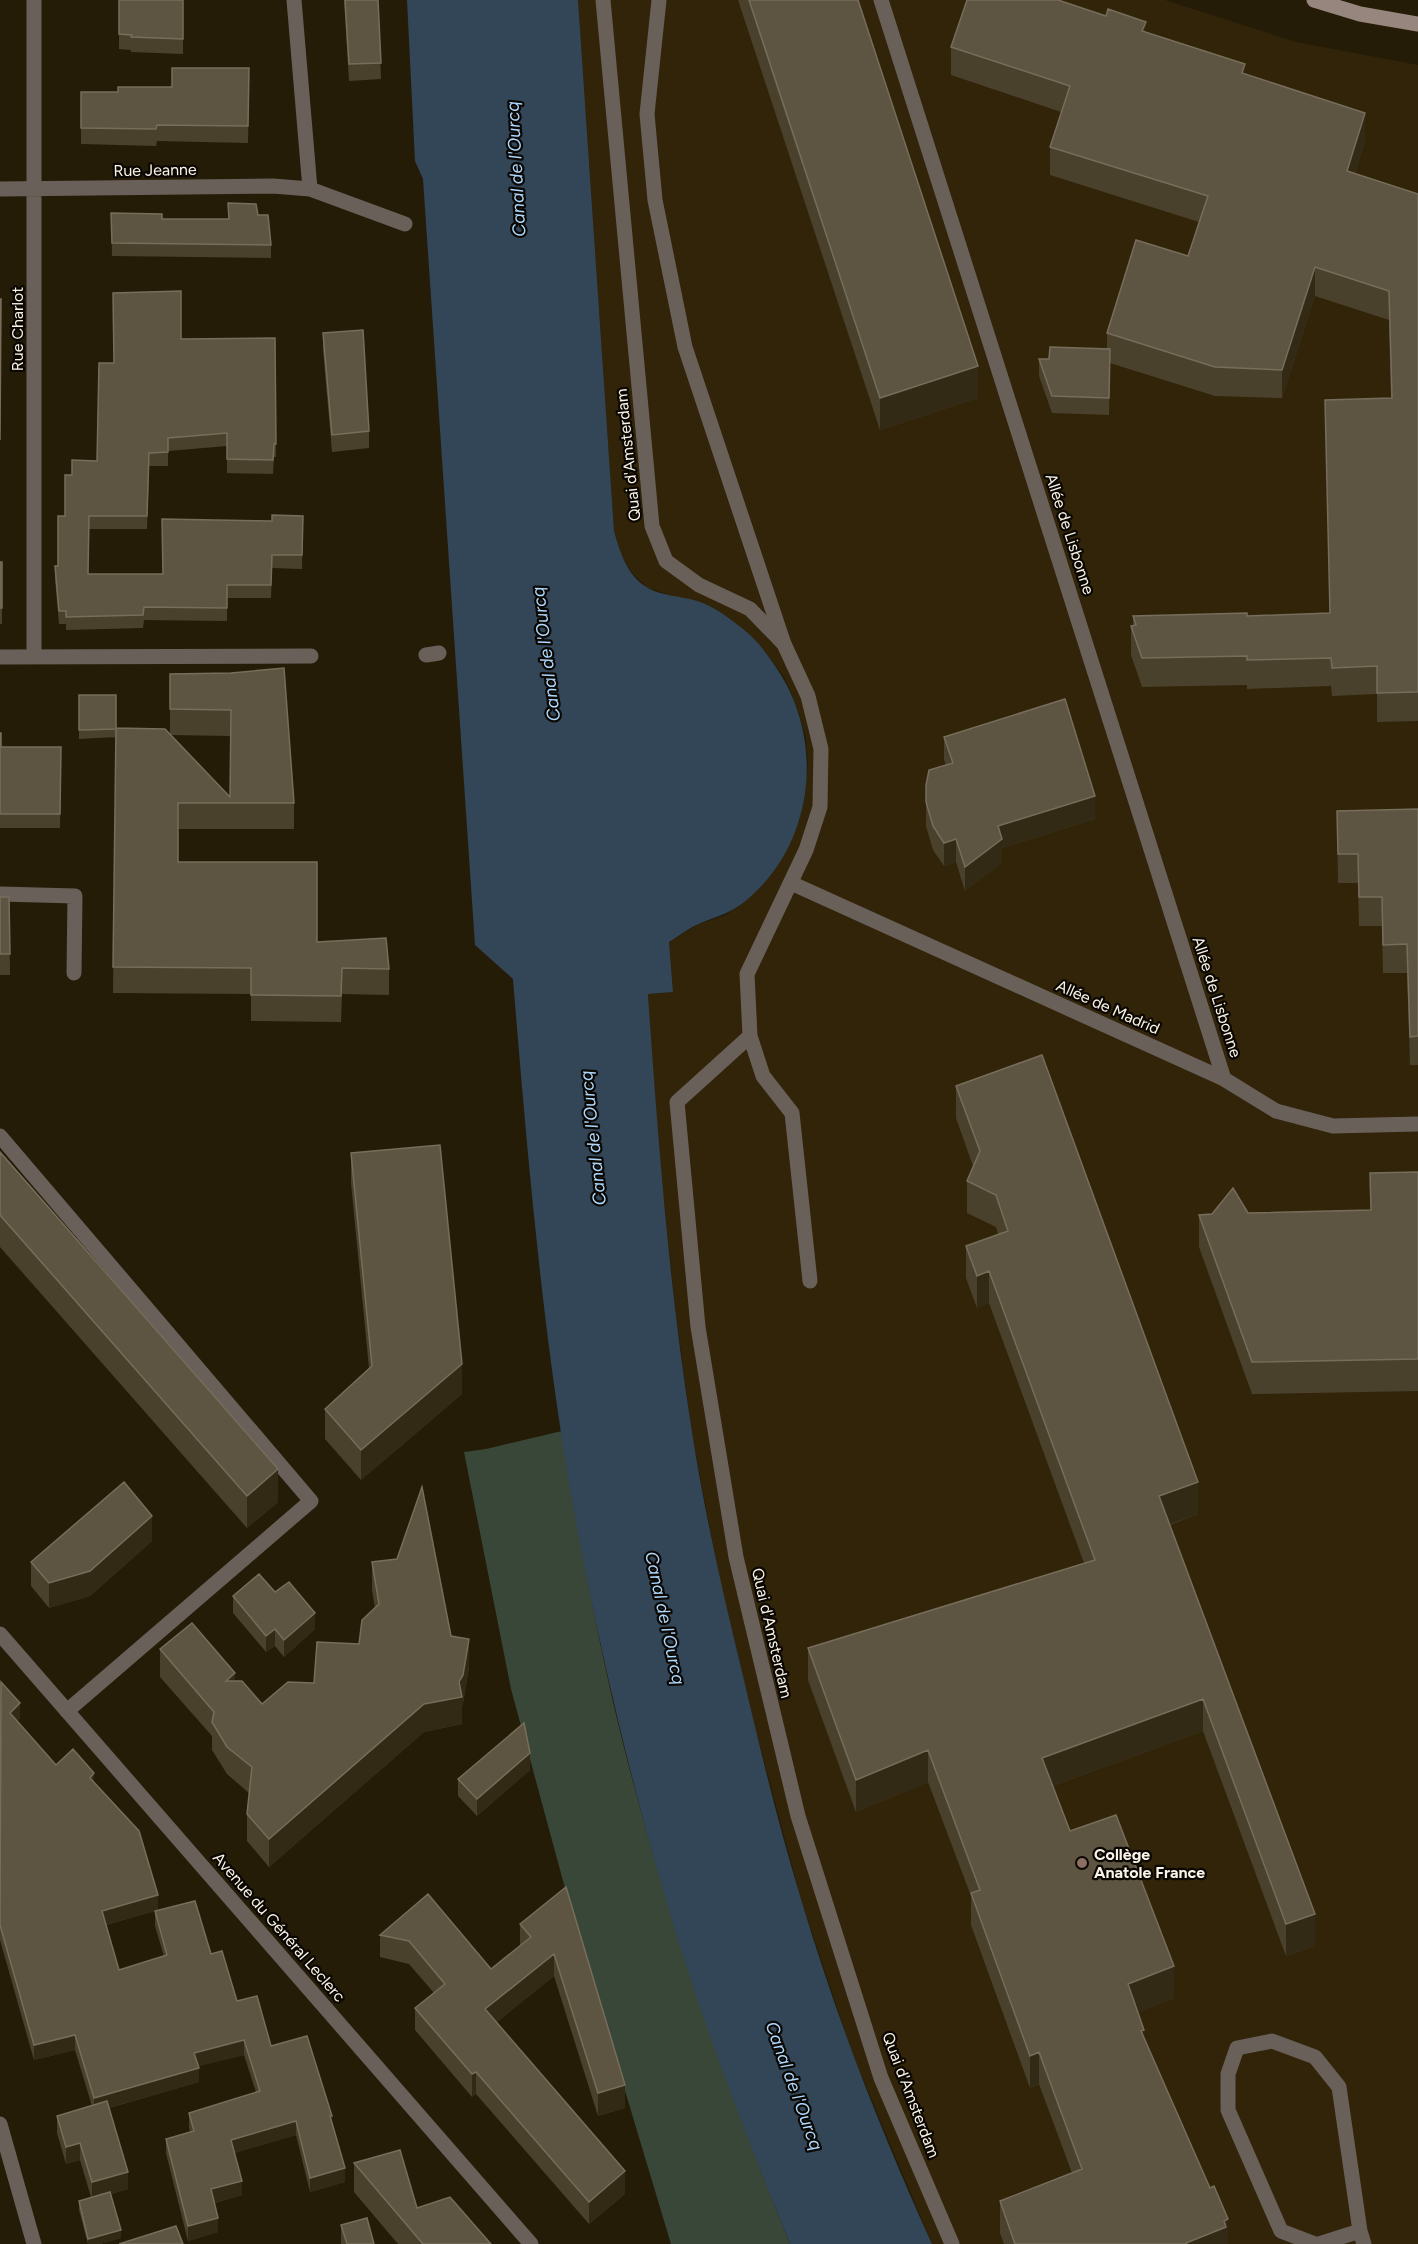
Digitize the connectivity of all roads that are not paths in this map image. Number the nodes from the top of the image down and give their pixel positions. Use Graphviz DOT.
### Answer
graph roads {
  1 [pos="34,0"];
  2 [pos="294,0"];
  3 [pos="603,0"];
  4 [pos="659,0"];
  5 [pos="881,0"];
  6 [pos="1314,0"];
  7 [pos="1358,7"];
  8 [pos="1418,24"];
  9 [pos="0,189"];
  10 [pos="310,189"];
  11 [pos="35,190"];
  12 [pos="405,224"];
  13 [pos="784,644"];
  14 [pos="311,656"];
  15 [pos="0,657"];
  16 [pos="34,657"];
  17 [pos="791,883"];
  18 [pos="0,894"];
  19 [pos="74,973"];
  20 [pos="750,1036"];
  21 [pos="1224,1079"];
  22 [pos="1418,1124"];
  23 [pos="0,1136"];
  24 [pos="810,1281"];
  25 [pos="0,1634"];
  26 [pos="67,1712"];
  27 [pos="0,2124"];
  28 [pos="1362,2238"];
  29 [pos="34,2244"];
  30 [pos="531,2244"];
  31 [pos="952,2244"];
  32 [pos="1317,2244"];
  1 -- 11 [label="street, Rue Charlot"];
  2 -- 10 [label="street"];
  3 -- 13 [label="street, Quai d'Amsterdam"];
  4 -- 13 [label="street"];
  5 -- 21 [label="street, Allée de Lisbonne"];
  6 -- 7 [label="street"];
  7 -- 8 [label="street"];
  9 -- 11 [label="street, Rue Jeanne"];
  10 -- 11 [label="street, Rue Jeanne"];
  10 -- 12 [label="street, Rue Jeanne"];
  11 -- 16 [label="street, Rue Charlot"];
  13 -- 17 [label="street, Quai d'Amsterdam"];
  14 -- 16 [label="street"];
  15 -- 16 [label="street"];
  17 -- 20 [label="street, Quai d'Amsterdam"];
  17 -- 21 [label="street, Allée de Madrid"];
  18 -- 19 [label="street"];
  20 -- 24 [label="street, Quai d'Amsterdam"];
  20 -- 31 [label="street, Quai d'Amsterdam"];
  21 -- 22 [label="street, Allée de Madrid"];
  23 -- 26 [label="street"];
  25 -- 26 [label="street, Avenue du Général Leclerc"];
  26 -- 30 [label="street, Avenue du Général Leclerc"];
  27 -- 29 [label="street"];
  28 -- 32 [label="street"];
  28 -- 32 [label="street"];
}
